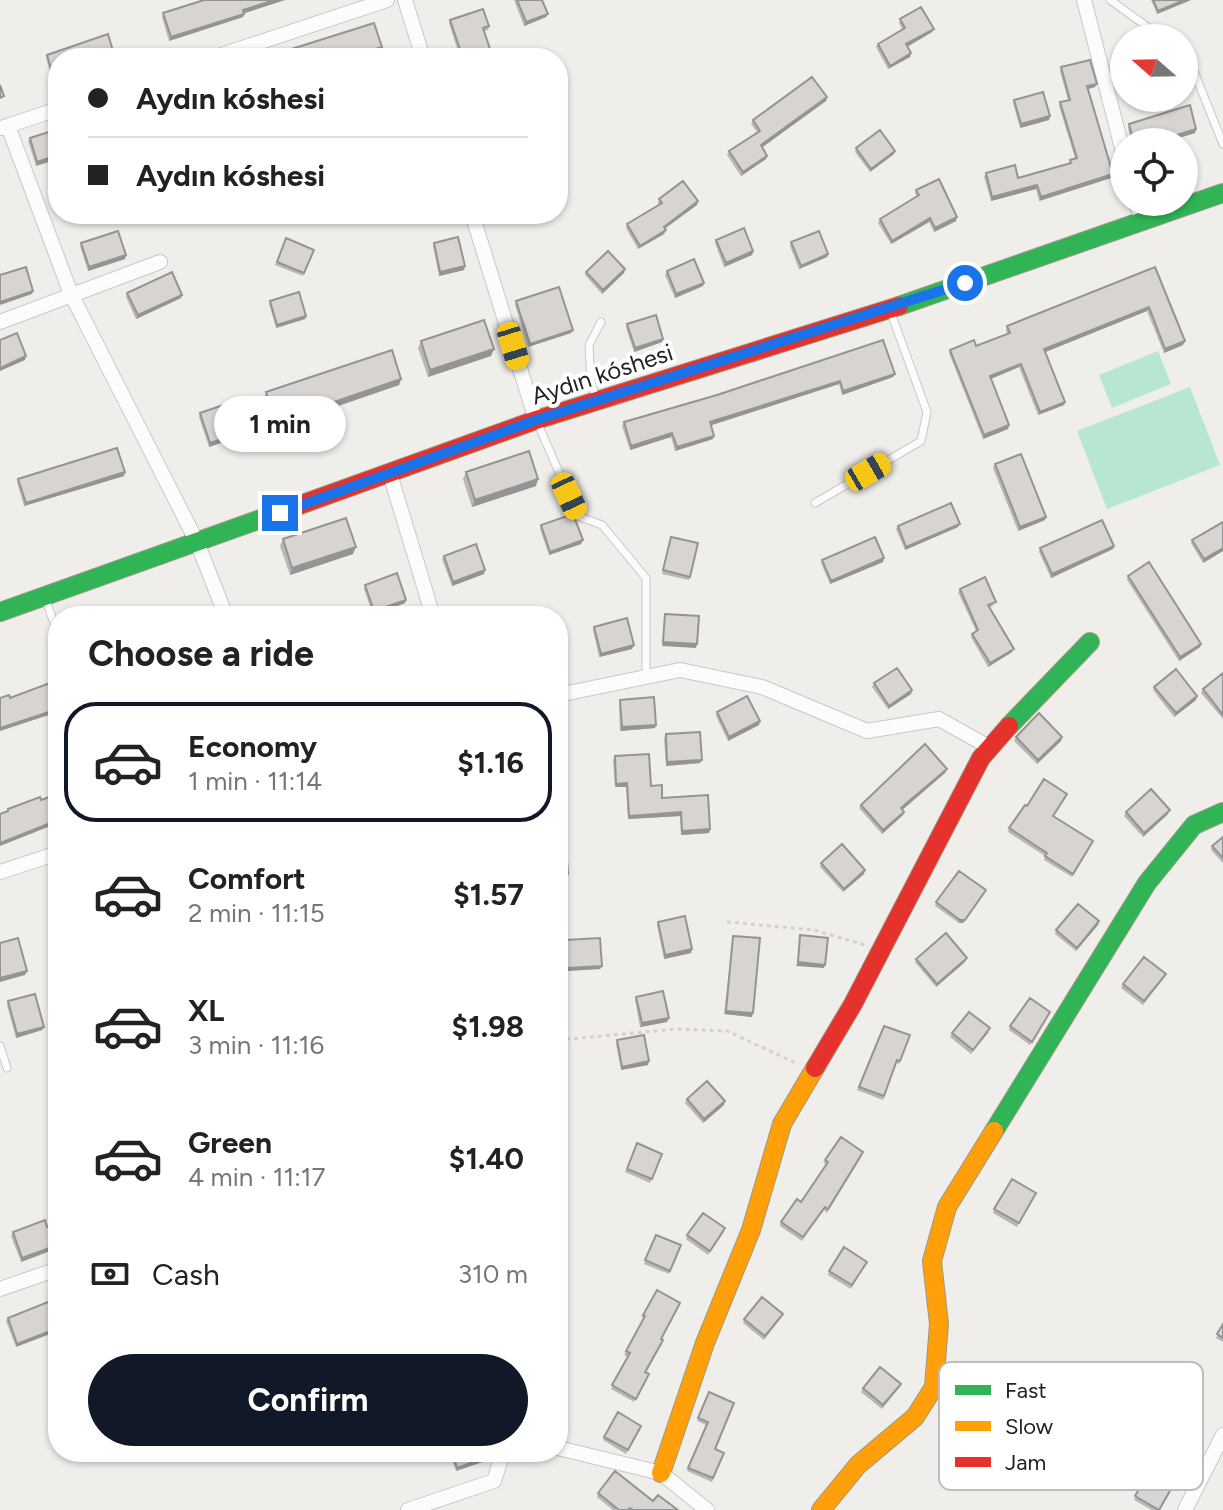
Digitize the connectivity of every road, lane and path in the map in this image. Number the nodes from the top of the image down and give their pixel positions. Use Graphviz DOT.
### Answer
graph roads {
  1 [pos="387,0"];
  2 [pos="405,0"];
  3 [pos="1084,0"];
  4 [pos="1110,0"];
  5 [pos="1143,24"];
  6 [pos="242,48"];
  7 [pos="420,48"];
  8 [pos="1198,82"];
  9 [pos="48,112"];
  10 [pos="4,127"];
  11 [pos="1117,128"];
  12 [pos="1223,144"];
  13 [pos="1223,193"];
  14 [pos="1140,216"];
  15 [pos="1142,222"];
  16 [pos="475,224"];
  17 [pos="160,262"];
  18 [pos="71,294"];
  19 [pos="890,309"];
  20 [pos="0,322"];
  21 [pos="601,322"];
  22 [pos="597,400"];
  23 [pos="536,420"];
  24 [pos="390,474"];
  25 [pos="815,503"];
  26 [pos="197,542"];
  27 [pos="44,596"];
  28 [pos="222,606"];
  29 [pos="430,606"];
  30 [pos="48,607"];
  31 [pos="0,612"];
  32 [pos="1090,642"];
  33 [pos="646,676"];
  34 [pos="568,693"];
  35 [pos="989,747"];
  36 [pos="1223,812"];
  37 [pos="48,856"];
  38 [pos="0,872"];
  39 [pos="727,922"];
  40 [pos="881,950"];
  41 [pos="568,1039"];
  42 [pos="0,1046"];
  43 [pos="7,1068"];
  44 [pos="813,1071"];
  45 [pos="48,1272"];
  46 [pos="0,1289"];
  47 [pos="1223,1435"];
  48 [pos="568,1450"];
  49 [pos="500,1462"];
  50 [pos="661,1473"];
  51 [pos="1203,1474"];
  52 [pos="1195,1490"];
  53 [pos="408,1510"];
  54 [pos="707,1510"];
  55 [pos="821,1510"];
  56 [pos="1185,1510"];
  1 -- 6 [label="street"];
  2 -- 7 [label="street"];
  3 -- 11 [label="street"];
  4 -- 5 [label="lane"];
  8 -- 12 [label="lane"];
  9 -- 10 [label="street"];
  10 -- 18 [label="street"];
  13 -- 15 [label="street, Aydın kóshesi"];
  14 -- 15 [label="street"];
  15 -- 19 [label="street, Aydın kóshesi"];
  16 -- 23 [label="street"];
  17 -- 18 [label="street"];
  18 -- 20 [label="street"];
  18 -- 26 [label="street"];
  19 -- 22 [label="street, Aydın kóshesi"];
  19 -- 25 [label="lane"];
  21 -- 22 [label="lane"];
  22 -- 23 [label="street, Aydın kóshesi"];
  23 -- 24 [label="street, Aydın kóshesi"];
  23 -- 33 [label="lane"];
  24 -- 26 [label="street, Aydın kóshesi"];
  24 -- 29 [label="street"];
  26 -- 27 [label="street, Aydın kóshesi"];
  26 -- 28 [label="street"];
  27 -- 30 [label="lane"];
  27 -- 31 [label="street, Aydın kóshesi"];
  32 -- 35 [label="street"];
  33 -- 34 [label="street"];
  33 -- 35 [label="street"];
  35 -- 40 [label="street"];
  36 -- 55 [label="street"];
  37 -- 38 [label="street"];
  39 -- 40 [label="path"];
  40 -- 44 [label="street"];
  41 -- 44 [label="path"];
  42 -- 43 [label="lane"];
  44 -- 50 [label="street"];
  45 -- 46 [label="street"];
  47 -- 51 [label="street"];
  48 -- 50 [label="street"];
  49 -- 53 [label="street"];
  50 -- 54 [label="street"];
  52 -- 56 [label="street"];
}
